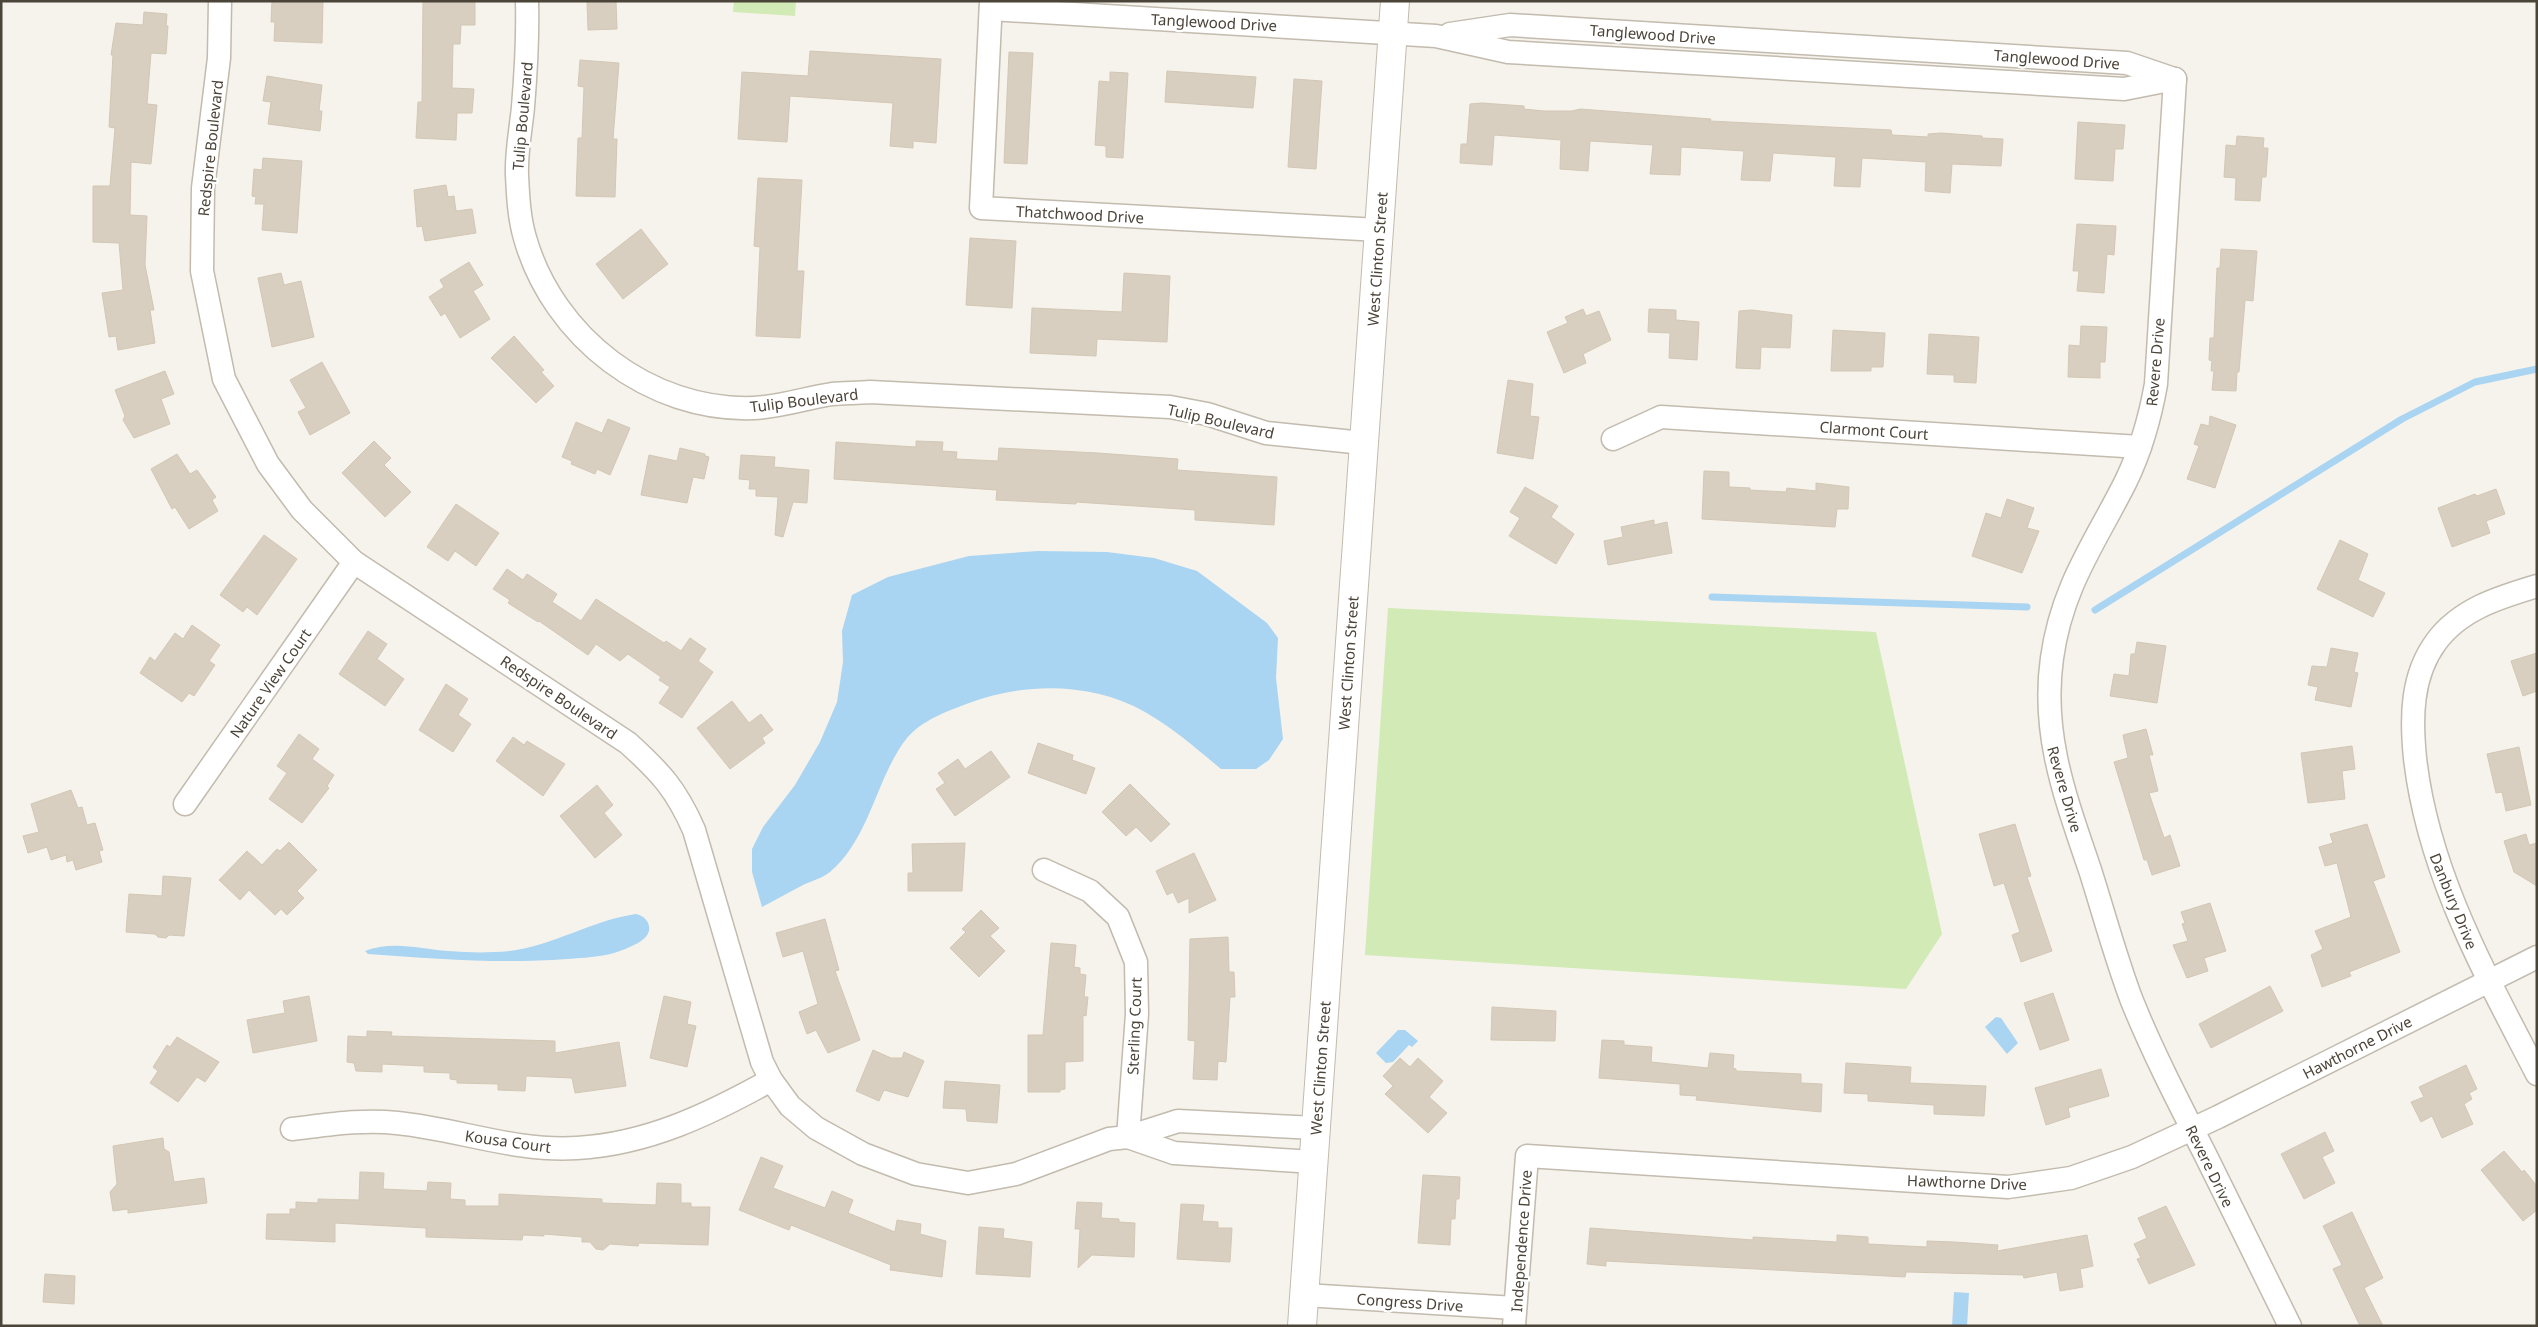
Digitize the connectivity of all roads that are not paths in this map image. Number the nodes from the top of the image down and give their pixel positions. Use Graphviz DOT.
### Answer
graph roads {
  1 [pos="220,1"];
  2 [pos="526,1"];
  3 [pos="1395,1"];
  4 [pos="991,5"];
  5 [pos="1393,33"];
  6 [pos="2175,79"];
  7 [pos="1379,230"];
  8 [pos="1612,439"];
  9 [pos="1363,443"];
  10 [pos="2140,447"];
  11 [pos="354,562"];
  12 [pos="2537,586"];
  13 [pos="185,804"];
  14 [pos="1044,870"];
  15 [pos="2537,957"];
  16 [pos="2489,981"];
  17 [pos="2537,1074"];
  18 [pos="771,1080"];
  19 [pos="1316,1128"];
  20 [pos="292,1129"];
  21 [pos="2192,1130"];
  22 [pos="1128,1137"];
  23 [pos="1528,1156"];
  24 [pos="1314,1162"];
  25 [pos="1305,1295"];
  26 [pos="1515,1317"];
  27 [pos="1302,1326"];
  28 [pos="2290,1326"];
  1 -- 11 [label="street, Redspire Boulevard"];
  2 -- 9 [label="street, Tulip Boulevard"];
  3 -- 5 [label="street, West Clinton Street"];
  4 -- 5 [label="street, Tanglewood Drive"];
  4 -- 7 [label="street, Thatchwood Drive"];
  5 -- 6 [label="street, Tanglewood Drive"];
  5 -- 7 [label="street, West Clinton Street"];
  6 -- 10 [label="street, Revere Drive"];
  7 -- 9 [label="street, West Clinton Street"];
  8 -- 10 [label="street, Clarmont Court"];
  9 -- 19 [label="street, West Clinton Street"];
  10 -- 21 [label="street, Revere Drive"];
  11 -- 13 [label="street, Nature View Court"];
  11 -- 18 [label="street, Redspire Boulevard"];
  12 -- 16 [label="street, Danbury Drive"];
  14 -- 22 [label="street, Sterling Court"];
  15 -- 16 [label="street, Hawthorne Drive"];
  16 -- 17 [label="street, Danbury Drive"];
  16 -- 21 [label="street, Hawthorne Drive"];
  18 -- 20 [label="street, Kousa Court"];
  18 -- 22 [label="street, Redspire Boulevard"];
  19 -- 22 [label="street, Redspire Boulevard"];
  19 -- 24 [label="street, West Clinton Street"];
  21 -- 23 [label="street, Hawthorne Drive"];
  21 -- 28 [label="street, Revere Drive"];
  22 -- 24 [label="street, Redspire Boulevard"];
  23 -- 26 [label="street, Independence Drive"];
  24 -- 25 [label="street, West Clinton Street"];
  25 -- 26 [label="street, Congress Drive"];
  25 -- 27 [label="street, West Clinton Street"];
}
